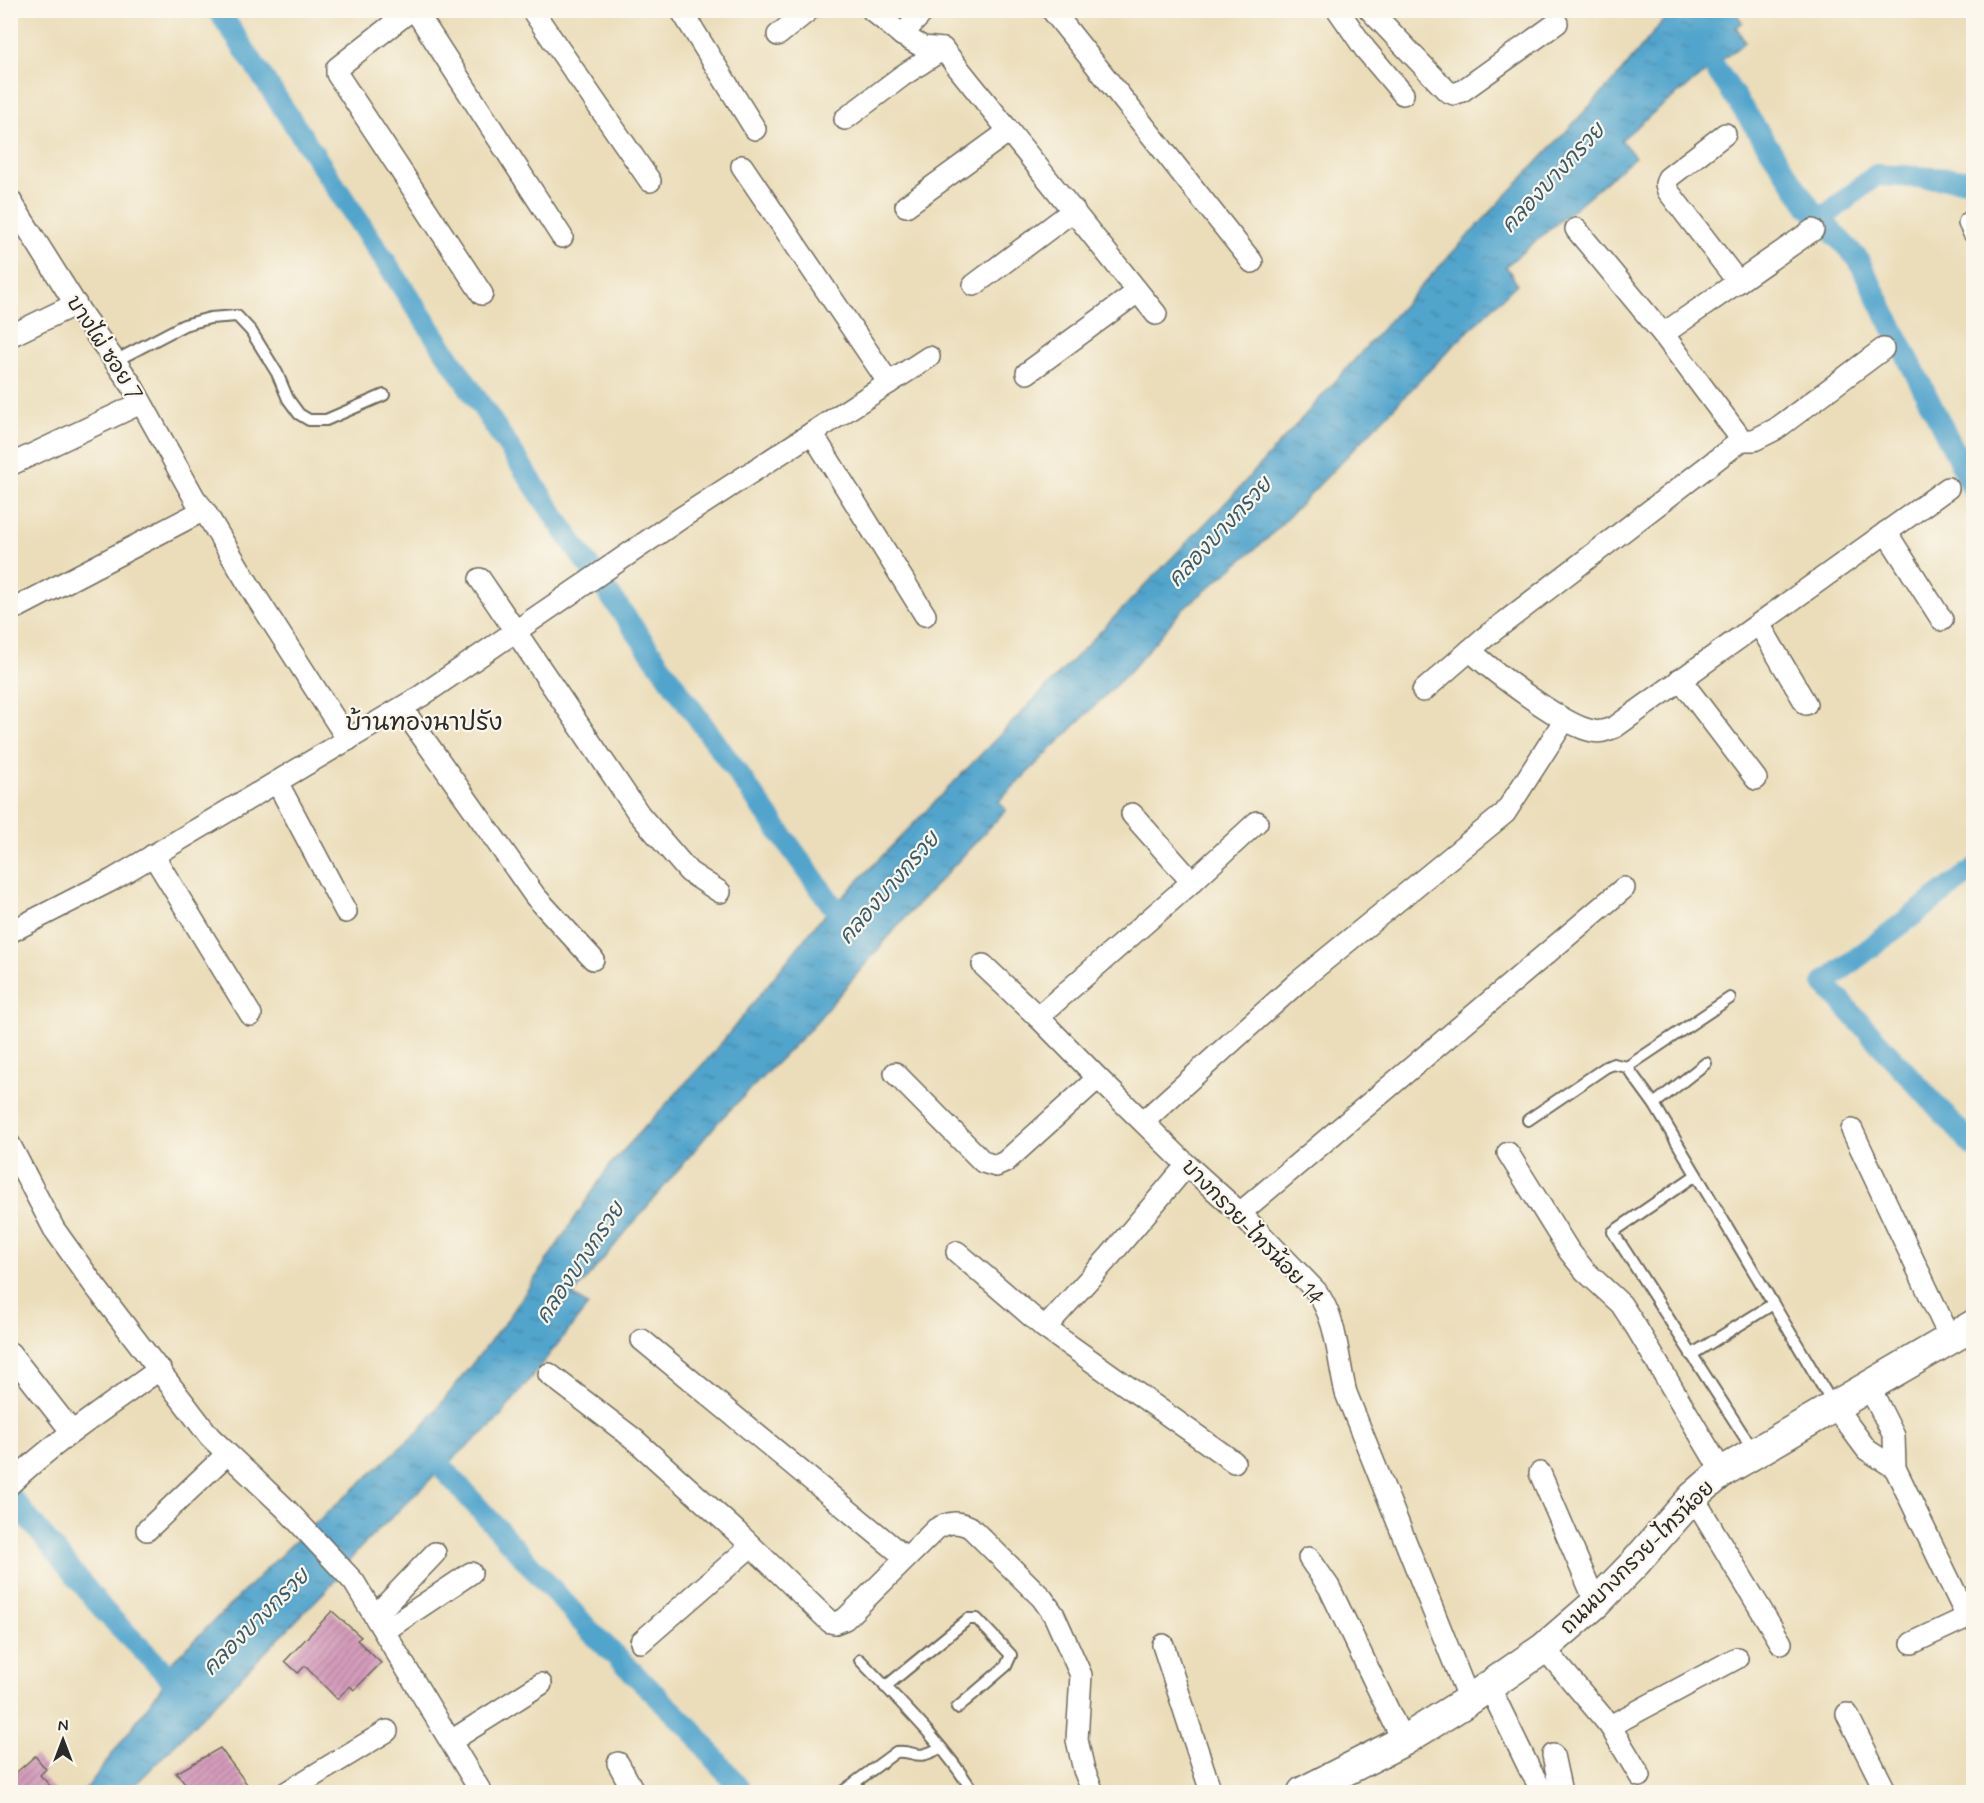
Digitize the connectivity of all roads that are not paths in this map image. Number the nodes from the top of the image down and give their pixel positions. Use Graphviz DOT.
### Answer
graph roads {
  1 [pos="413,10"];
  2 [pos="532,10"];
  3 [pos="681,10"];
  4 [pos="809,10"];
  5 [pos="872,10"];
  6 [pos="925,10"];
  7 [pos="1052,10"];
  8 [pos="1338,10"];
  9 [pos="1370,10"];
  10 [pos="1557,23"];
  11 [pos="778,35"];
  12 [pos="902,35"];
  13 [pos="943,49"];
  14 [pos="1403,94"];
  15 [pos="845,119"];
  16 [pos="755,129"];
  17 [pos="1009,131"];
  18 [pos="1725,134"];
  19 [pos="742,166"];
  20 [pos="650,181"];
  21 [pos="10,200"];
  22 [pos="906,206"];
  23 [pos="1074,210"];
  24 [pos="17,223"];
  25 [pos="1576,229"];
  26 [pos="1813,230"];
  27 [pos="562,237"];
  28 [pos="1252,262"];
  29 [pos="1738,282"];
  30 [pos="974,285"];
  31 [pos="1136,292"];
  32 [pos="482,294"];
  33 [pos="76,304"];
  34 [pos="1156,314"];
  35 [pos="1663,334"];
  36 [pos="10,336"];
  37 [pos="1883,349"];
  38 [pos="928,357"];
  39 [pos="115,361"];
  40 [pos="1027,373"];
  41 [pos="889,383"];
  42 [pos="384,395"];
  43 [pos="141,403"];
  44 [pos="812,433"];
  45 [pos="1742,440"];
  46 [pos="10,465"];
  47 [pos="1948,488"];
  48 [pos="199,505"];
  49 [pos="1886,532"];
  50 [pos="480,579"];
  51 [pos="18,607"];
  52 [pos="925,615"];
  53 [pos="1942,620"];
  54 [pos="1759,624"];
  55 [pos="516,632"];
  56 [pos="1470,650"];
  57 [pos="1680,679"];
  58 [pos="1424,691"];
  59 [pos="1806,704"];
  60 [pos="402,708"];
  61 [pos="1564,721"];
  62 [pos="348,740"];
  63 [pos="1756,779"];
  64 [pos="277,782"];
  65 [pos="1132,814"];
  66 [pos="1257,822"];
  67 [pos="153,855"];
  68 [pos="1192,882"];
  69 [pos="1624,888"];
  70 [pos="720,892"];
  71 [pos="346,912"];
  72 [pos="10,932"];
  73 [pos="593,959"];
  74 [pos="983,965"];
  75 [pos="1730,998"];
  76 [pos="251,1015"];
  77 [pos="1038,1017"];
  78 [pos="1706,1063"];
  79 [pos="1626,1068"];
  80 [pos="895,1073"];
  81 [pos="1098,1078"];
  82 [pos="1654,1104"];
  83 [pos="1528,1120"];
  84 [pos="1144,1121"];
  85 [pos="1852,1130"];
  86 [pos="10,1146"];
  87 [pos="1508,1153"];
  88 [pos="1187,1165"];
  89 [pos="1696,1175"];
  90 [pos="1240,1213"];
  91 [pos="957,1252"];
  92 [pos="1773,1304"];
  93 [pos="1045,1328"];
  94 [pos="1962,1332"];
  95 [pos="642,1340"];
  96 [pos="10,1353"];
  97 [pos="1691,1355"];
  98 [pos="160,1369"];
  99 [pos="549,1374"];
  100 [pos="1869,1386"];
  101 [pos="1835,1407"];
  102 [pos="72,1432"];
  103 [pos="1755,1453"];
  104 [pos="226,1455"];
  105 [pos="1234,1462"];
  106 [pos="1895,1468"];
  107 [pos="1722,1472"];
  108 [pos="1540,1473"];
  109 [pos="11,1483"];
  110 [pos="1693,1497"];
  111 [pos="147,1530"];
  112 [pos="751,1546"];
  113 [pos="435,1553"];
  114 [pos="906,1558"];
  115 [pos="1309,1558"];
  116 [pos="471,1573"];
  117 [pos="1596,1603"];
  118 [pos="1970,1616"];
  119 [pos="379,1623"];
  120 [pos="641,1642"];
  121 [pos="1780,1643"];
  122 [pos="1912,1643"];
  123 [pos="1163,1645"];
  124 [pos="1544,1648"];
  125 [pos="1737,1658"];
  126 [pos="860,1660"];
  127 [pos="541,1684"];
  128 [pos="885,1687"];
  129 [pos="1479,1693"];
  130 [pos="957,1708"];
  131 [pos="1847,1714"];
  132 [pos="1610,1726"];
  133 [pos="387,1731"];
  134 [pos="451,1741"];
  135 [pos="1403,1741"];
  136 [pos="940,1748"];
  137 [pos="1553,1755"];
  138 [pos="618,1763"];
  139 [pos="1640,1776"];
  140 [pos="1341,1784"];
  141 [pos="287,1792"];
  142 [pos="481,1792"];
  143 [pos="634,1792"];
  144 [pos="842,1792"];
  145 [pos="973,1792"];
  146 [pos="1093,1792"];
  147 [pos="1210,1792"];
  148 [pos="1303,1792"];
  149 [pos="1543,1792"];
  150 [pos="1561,1792"];
  151 [pos="1886,1792"];
  1 -- 27 [label="street"];
  1 -- 32 [label="street"];
  2 -- 20 [label="street"];
  3 -- 16 [label="street"];
  4 -- 11 [label="street"];
  5 -- 12 [label="street"];
  6 -- 12 [label="street"];
  7 -- 28 [label="street"];
  8 -- 14 [label="street"];
  9 -- 10 [label="street"];
  12 -- 13 [label="street"];
  13 -- 15 [label="street"];
  13 -- 17 [label="street"];
  17 -- 22 [label="street"];
  17 -- 23 [label="street"];
  18 -- 29 [label="street"];
  19 -- 41 [label="street"];
  21 -- 24 [label="street, บางไผ่ ซอย 7"];
  23 -- 30 [label="street"];
  23 -- 31 [label="street"];
  24 -- 33 [label="street, บางไผ่ ซอย 7"];
  25 -- 35 [label="street"];
  26 -- 29 [label="street"];
  29 -- 35 [label="street"];
  31 -- 34 [label="street"];
  31 -- 40 [label="street"];
  33 -- 36 [label="street"];
  33 -- 39 [label="street, บางไผ่ ซอย 7"];
  35 -- 45 [label="street"];
  37 -- 45 [label="street"];
  38 -- 41 [label="street"];
  39 -- 42 [label="lane"];
  39 -- 43 [label="street, บางไผ่ ซอย 7"];
  41 -- 44 [label="street"];
  43 -- 46 [label="street"];
  43 -- 48 [label="street, บางไผ่ ซอย 7"];
  44 -- 52 [label="street"];
  44 -- 55 [label="street"];
  45 -- 56 [label="street"];
  47 -- 49 [label="street"];
  48 -- 51 [label="street"];
  48 -- 62 [label="street, บางไผ่ ซอย 7"];
  49 -- 53 [label="street"];
  49 -- 54 [label="street"];
  50 -- 55 [label="street"];
  54 -- 57 [label="street"];
  54 -- 59 [label="street"];
  55 -- 60 [label="street"];
  55 -- 70 [label="street"];
  56 -- 58 [label="street"];
  56 -- 61 [label="street"];
  57 -- 61 [label="street"];
  57 -- 63 [label="street"];
  60 -- 62 [label="street"];
  60 -- 73 [label="street"];
  61 -- 84 [label="street"];
  62 -- 64 [label="street"];
  64 -- 67 [label="street"];
  64 -- 71 [label="street"];
  65 -- 68 [label="street"];
  66 -- 68 [label="street"];
  67 -- 72 [label="street"];
  67 -- 76 [label="street"];
  68 -- 77 [label="street"];
  69 -- 90 [label="street"];
  74 -- 77 [label="street, บางกรวย-ไทรน้อย 14"];
  75 -- 79 [label="lane"];
  77 -- 81 [label="street, บางกรวย-ไทรน้อย 14"];
  78 -- 82 [label="lane"];
  79 -- 82 [label="lane"];
  79 -- 83 [label="lane"];
  80 -- 81 [label="street"];
  81 -- 84 [label="street, บางกรวย-ไทรน้อย 14"];
  82 -- 89 [label="lane"];
  84 -- 88 [label="street, บางกรวย-ไทรน้อย 14"];
  85 -- 94 [label="street"];
  86 -- 98 [label="street"];
  87 -- 107 [label="street"];
  88 -- 90 [label="street, บางกรวย-ไทรน้อย 14"];
  88 -- 93 [label="street"];
  89 -- 92 [label="lane"];
  89 -- 97 [label="lane"];
  90 -- 129 [label="street, บางกรวย-ไทรน้อย 14"];
  91 -- 93 [label="street"];
  92 -- 97 [label="lane"];
  92 -- 101 [label="lane"];
  93 -- 105 [label="street"];
  94 -- 100 [label="main road, ถนนบางกรวย-ไทรน้อย"];
  95 -- 114 [label="street"];
  96 -- 102 [label="street"];
  97 -- 103 [label="lane"];
  98 -- 102 [label="street"];
  98 -- 104 [label="street"];
  99 -- 112 [label="street"];
  100 -- 101 [label="main road, ถนนบางกรวย-ไทรน้อย"];
  100 -- 106 [label="street"];
  101 -- 103 [label="main road, ถนนบางกรวย-ไทรน้อย"];
  101 -- 106 [label="street"];
  102 -- 109 [label="street"];
  103 -- 107 [label="main road, ถนนบางกรวย-ไทรน้อย"];
  104 -- 111 [label="street"];
  104 -- 119 [label="street"];
  106 -- 118 [label="street"];
  107 -- 110 [label="main road, ถนนบางกรวย-ไทรน้อย"];
  108 -- 117 [label="street"];
  110 -- 117 [label="main road, ถนนบางกรวย-ไทรน้อย"];
  110 -- 121 [label="street"];
  112 -- 114 [label="street"];
  112 -- 120 [label="street"];
  113 -- 119 [label="street"];
  114 -- 146 [label="street"];
  115 -- 135 [label="street"];
  116 -- 119 [label="street"];
  117 -- 124 [label="main road, ถนนบางกรวย-ไทรน้อย"];
  118 -- 122 [label="street"];
  119 -- 134 [label="street"];
  123 -- 147 [label="street"];
  124 -- 129 [label="main road, ถนนบางกรวย-ไทรน้อย"];
  124 -- 132 [label="street"];
  125 -- 132 [label="street"];
  126 -- 128 [label="lane"];
  127 -- 134 [label="street"];
  128 -- 130 [label="lane"];
  128 -- 136 [label="lane"];
  129 -- 135 [label="main road, ถนนบางกรวย-ไทรน้อย"];
  129 -- 149 [label="street, บางกรวย-ไทรน้อย 14"];
  131 -- 151 [label="street"];
  132 -- 139 [label="street"];
  133 -- 141 [label="street"];
  134 -- 142 [label="street"];
  135 -- 140 [label="main road, ถนนบางกรวย-ไทรน้อย"];
  136 -- 144 [label="lane"];
  136 -- 145 [label="lane"];
  137 -- 150 [label="street"];
  138 -- 143 [label="street"];
  140 -- 148 [label="main road, ถนนบางกรวย-ไทรน้อย"];
}
